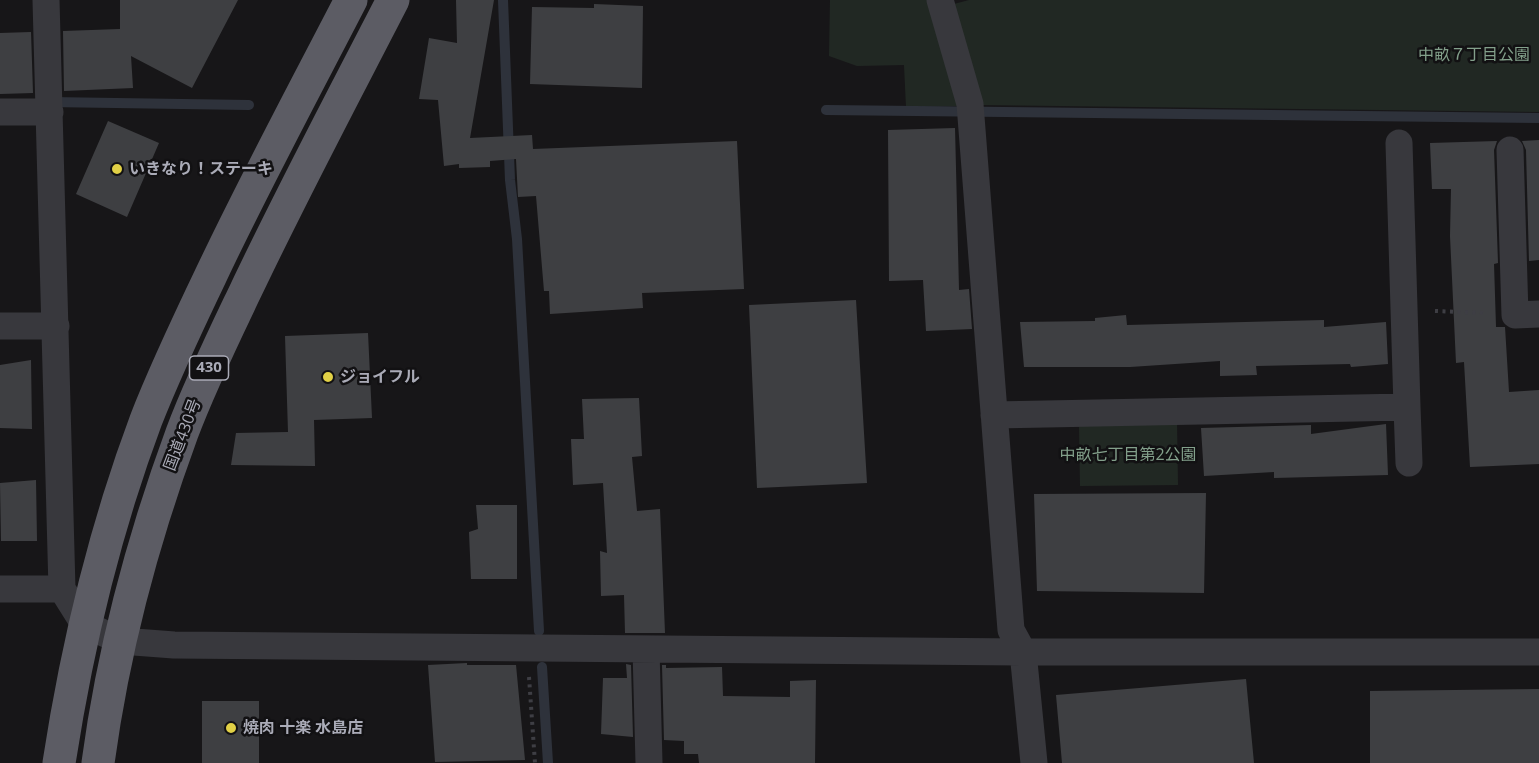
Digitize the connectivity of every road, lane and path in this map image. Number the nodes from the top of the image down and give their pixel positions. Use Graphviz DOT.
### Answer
graph roads {
  1 [pos="46,0"];
  2 [pos="351,0"];
  3 [pos="393,0"];
  4 [pos="940,0"];
  5 [pos="50,106"];
  6 [pos="0,112"];
  7 [pos="1399,143"];
  8 [pos="1509,150"];
  9 [pos="1433,311"];
  10 [pos="1527,314"];
  11 [pos="0,326"];
  12 [pos="56,326"];
  13 [pos="1407,407"];
  14 [pos="994,415"];
  15 [pos="1409,463"];
  16 [pos="0,589"];
  17 [pos="62,589"];
  18 [pos="84,624"];
  19 [pos="121,640"];
  20 [pos="528,649"];
  21 [pos="646,649"];
  22 [pos="1023,652"];
  23 [pos="1539,652"];
  24 [pos="59,763"];
  25 [pos="98,763"];
  26 [pos="535,763"];
  27 [pos="649,763"];
  28 [pos="1034,763"];
  1 -- 5 [label="street"];
  2 -- 18 [label="highway, 430"];
  3 -- 19 [label="highway, 国道430号 / 430"];
  4 -- 14 [label="street"];
  5 -- 6 [label="street"];
  5 -- 12 [label="street"];
  7 -- 13 [label="street"];
  8 -- 10 [label="street"];
  9 -- 10 [label="path"];
  11 -- 12 [label="street"];
  12 -- 17 [label="street"];
  13 -- 14 [label="street"];
  13 -- 15 [label="street"];
  14 -- 22 [label="street"];
  16 -- 17 [label="street"];
  17 -- 18 [label="street"];
  18 -- 19 [label="street"];
  18 -- 24 [label="highway, 430"];
  19 -- 20 [label="street"];
  19 -- 25 [label="highway, 国道430号 / 430"];
  20 -- 21 [label="street"];
  20 -- 26 [label="path"];
  21 -- 22 [label="street"];
  21 -- 27 [label="street"];
  22 -- 23 [label="street"];
  22 -- 28 [label="street"];
}
